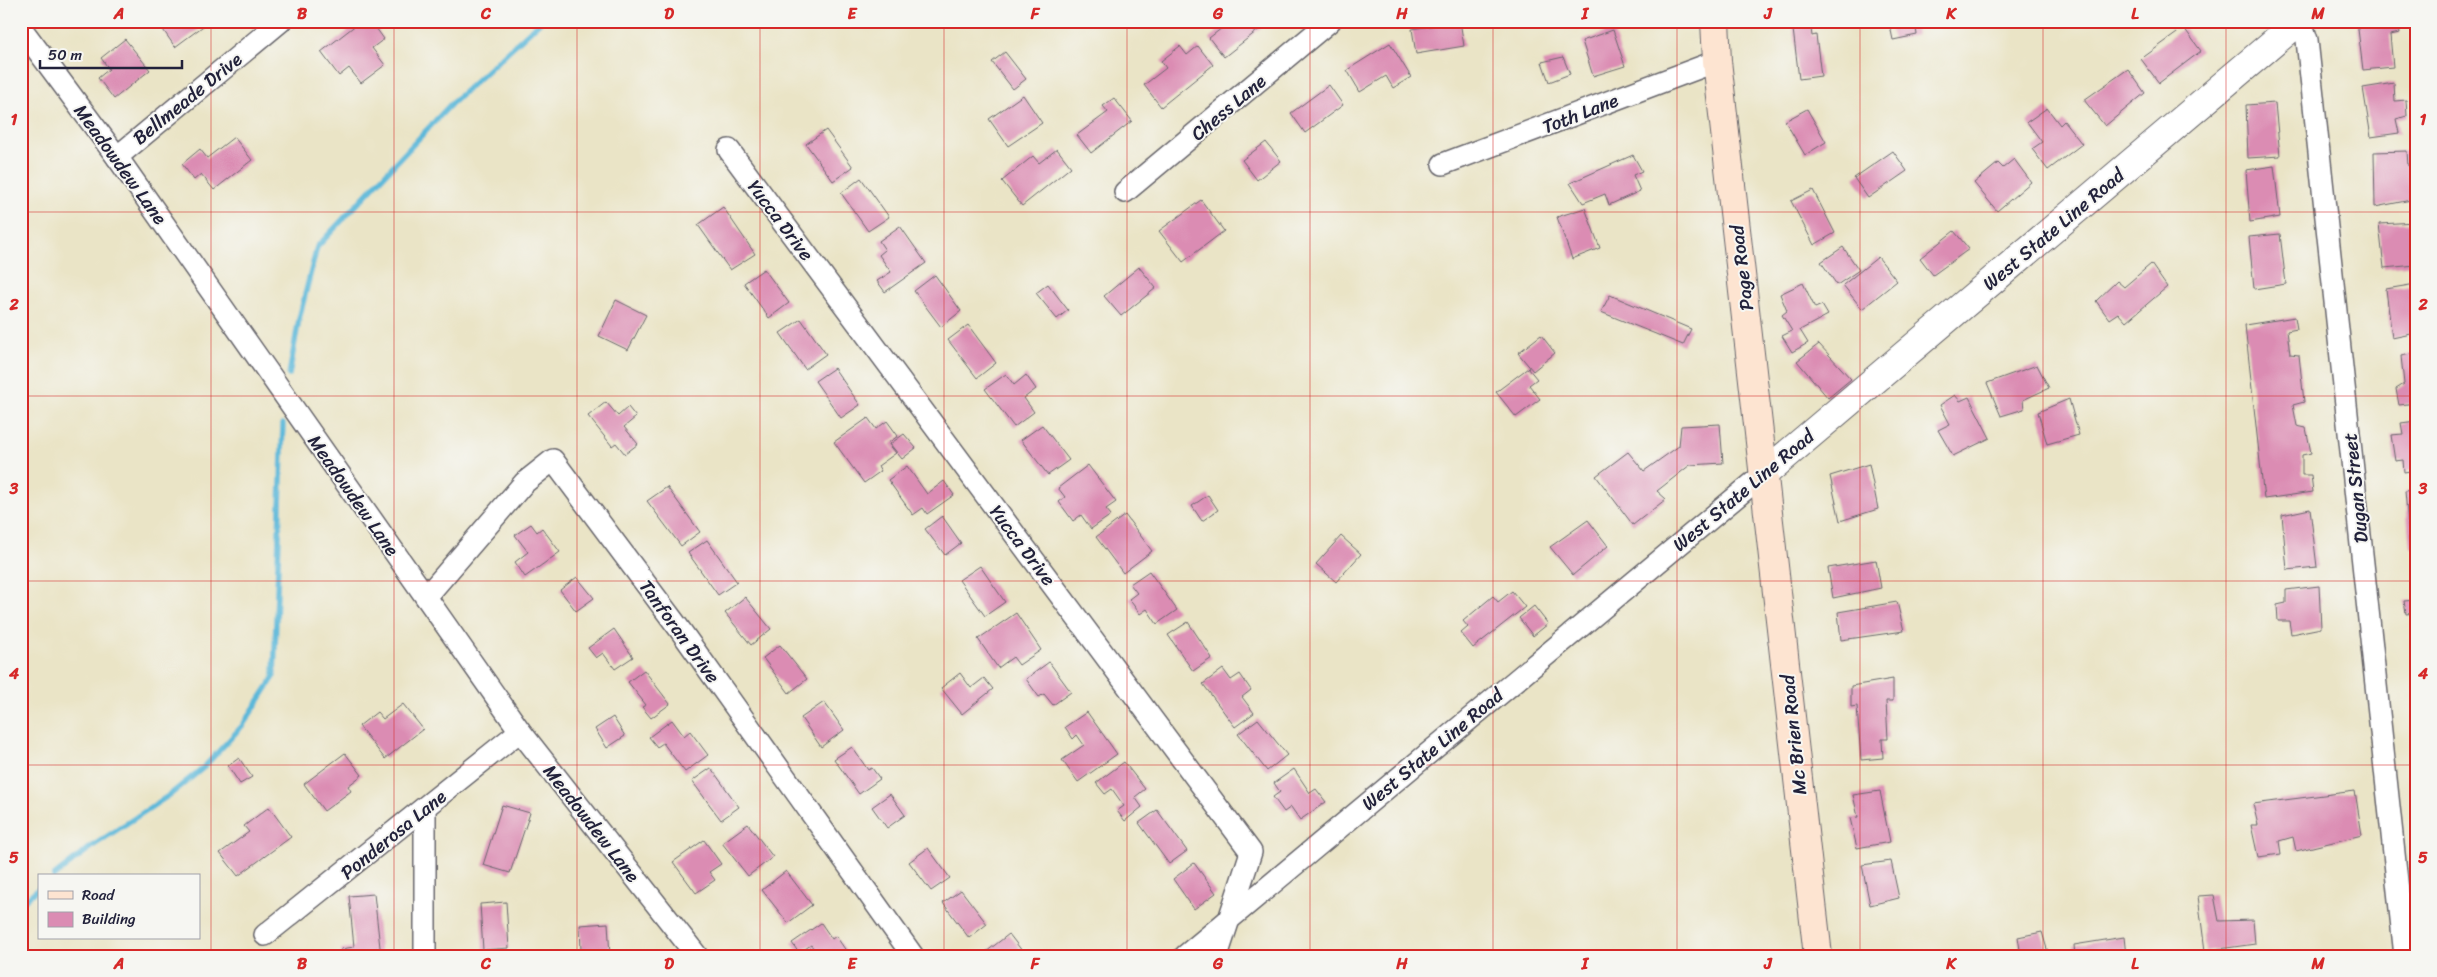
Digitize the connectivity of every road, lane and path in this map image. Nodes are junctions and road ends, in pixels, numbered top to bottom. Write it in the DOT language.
graph roads {
  1 [pos="281,21"];
  2 [pos="1330,21"];
  3 [pos="1715,21"];
  4 [pos="2300,21"];
  5 [pos="21,28"];
  6 [pos="1717,61"];
  7 [pos="728,150"];
  8 [pos="117,156"];
  9 [pos="1443,164"];
  10 [pos="1125,192"];
  11 [pos="1765,473"];
  12 [pos="1768,514"];
  13 [pos="426,597"];
  14 [pos="520,732"];
  15 [pos="425,809"];
  16 [pos="1229,920"];
  17 [pos="265,935"];
  18 [pos="425,956"];
  19 [pos="697,956"];
  20 [pos="913,956"];
  21 [pos="1185,956"];
  22 [pos="1217,956"];
  23 [pos="1818,956"];
  24 [pos="2405,956"];
  1 -- 8 [label="street, Bellmeade Drive"];
  2 -- 10 [label="street, Chess Lane"];
  3 -- 6 [label="main road, Page Road"];
  4 -- 11 [label="street, West State Line Road"];
  4 -- 24 [label="street, Dugan Street"];
  5 -- 8 [label="street, Meadowdew Lane"];
  6 -- 9 [label="street, Toth Lane"];
  6 -- 11 [label="main road, Page Road"];
  7 -- 16 [label="street, Yucca Drive"];
  8 -- 13 [label="street, Meadowdew Lane"];
  11 -- 12 [label="main road, Page Road"];
  11 -- 16 [label="street, West State Line Road"];
  12 -- 23 [label="main road, Mc Brien Road"];
  13 -- 14 [label="street, Meadowdew Lane"];
  13 -- 20 [label="street, Tanforan Drive"];
  14 -- 15 [label="street, Ponderosa Lane"];
  14 -- 19 [label="street, Meadowdew Lane"];
  15 -- 17 [label="street, Ponderosa Lane"];
  15 -- 18 [label="street"];
  16 -- 21 [label="street, West State Line Road"];
  16 -- 22 [label="street, Yucca Drive"];
}
